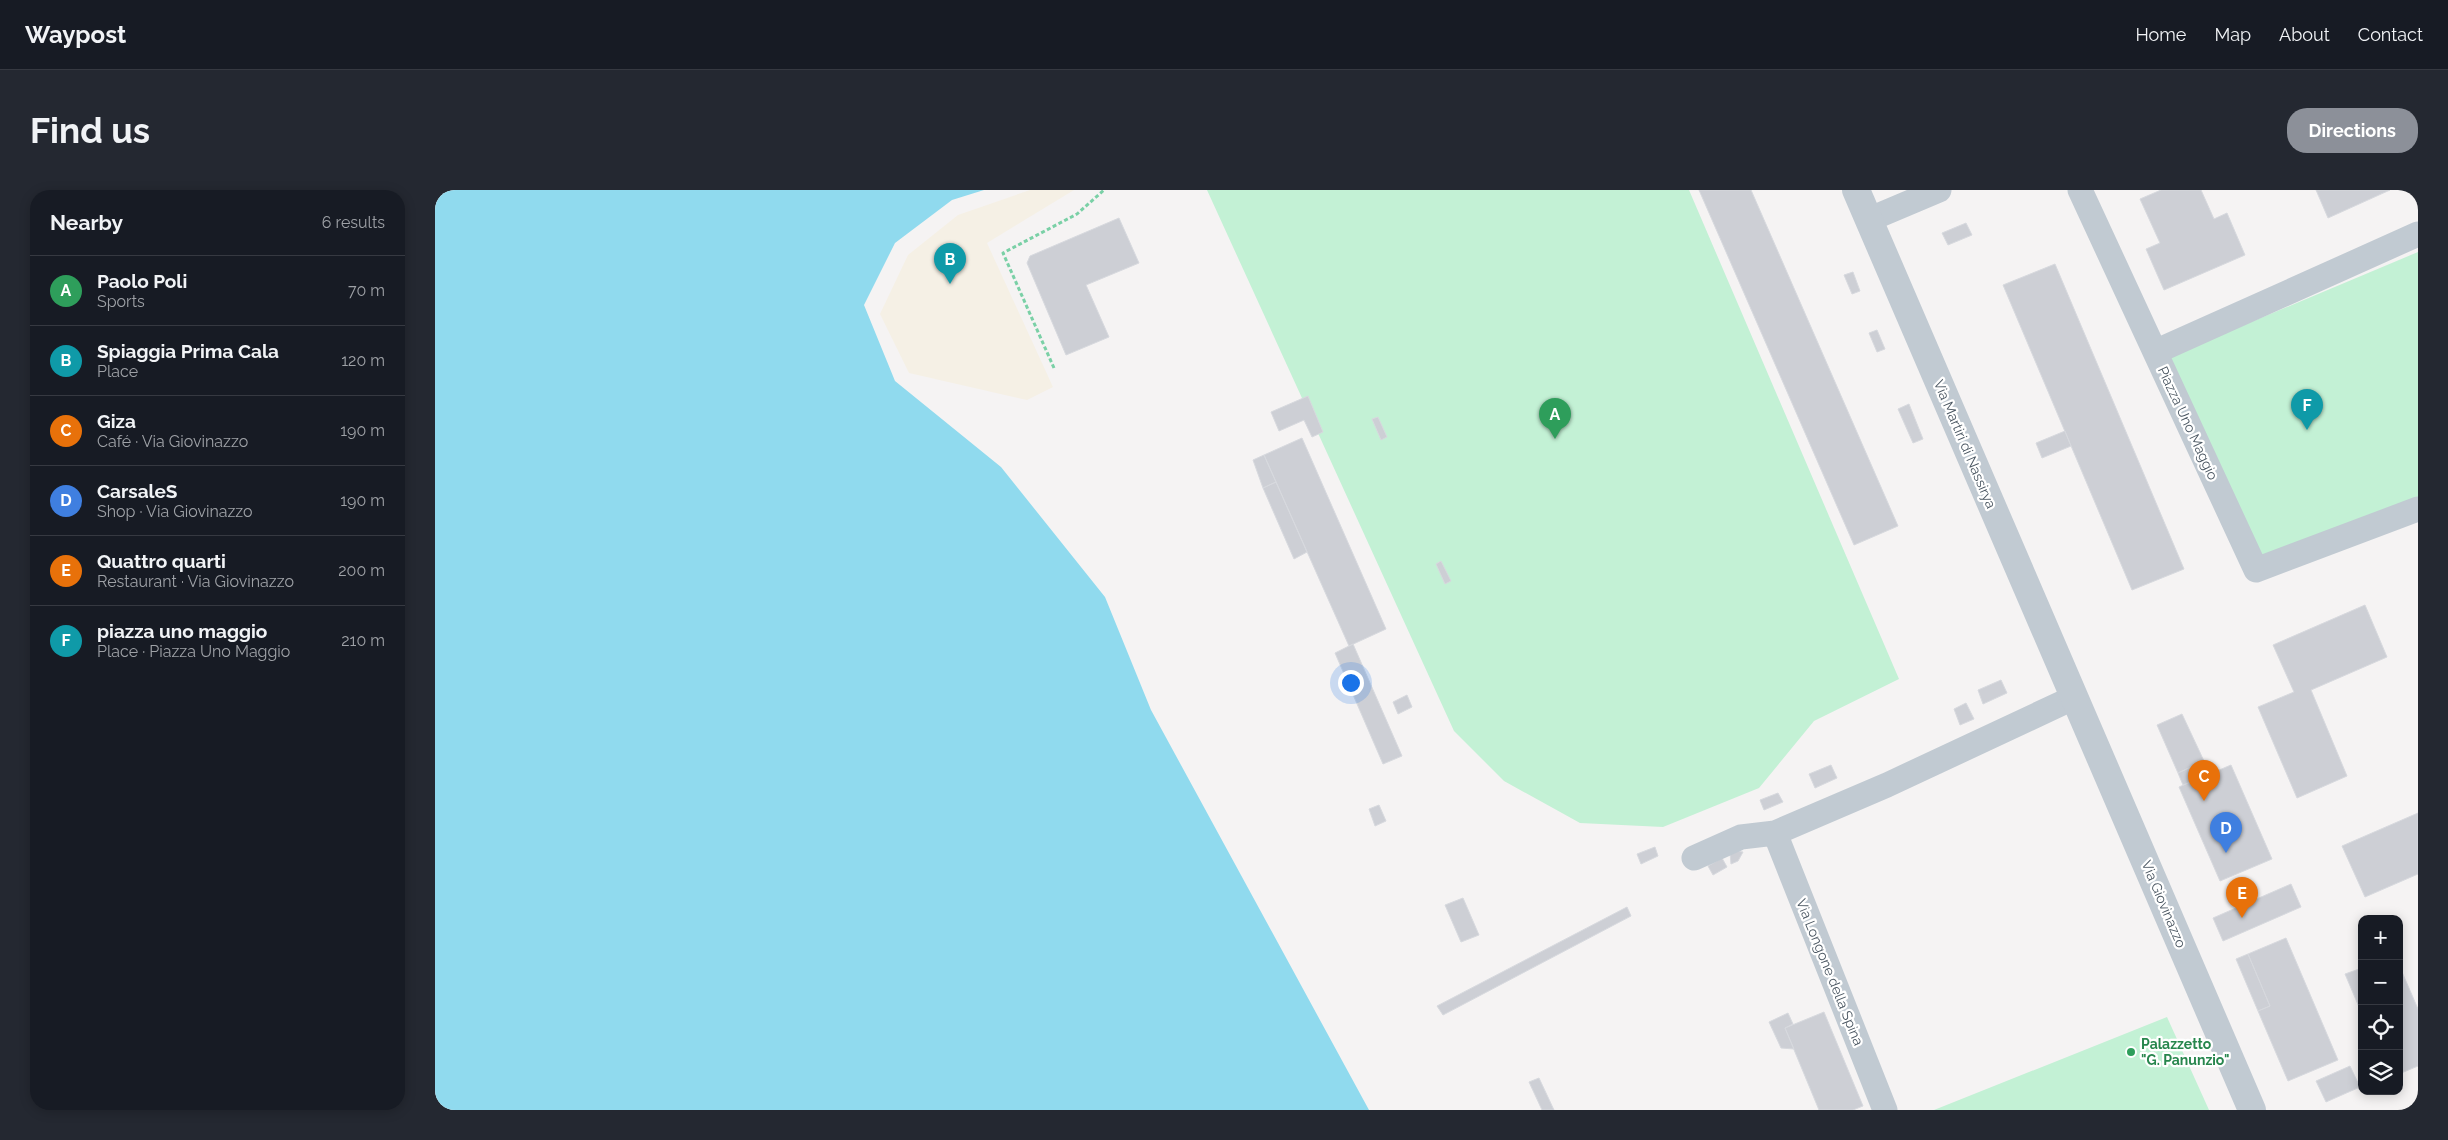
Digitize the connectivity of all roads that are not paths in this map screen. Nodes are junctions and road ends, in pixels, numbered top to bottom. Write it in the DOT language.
graph roads {
  1 [pos="1856,190"];
  2 [pos="1939,190"];
  3 [pos="2080,190"];
  4 [pos="1868,220"];
  5 [pos="2418,234"];
  6 [pos="2155,352"];
  7 [pos="2418,509"];
  8 [pos="2075,697"];
  9 [pos="1775,833"];
  10 [pos="1694,858"];
  11 [pos="1885,1110"];
  12 [pos="2252,1110"];
  1 -- 4 [label="street, Via Martiri di Nassirya"];
  2 -- 4 [label="street"];
  3 -- 6 [label="street"];
  4 -- 8 [label="street, Via Martiri di Nassirya"];
  5 -- 6 [label="street, Piazza Uno Maggio"];
  6 -- 7 [label="street, Piazza Uno Maggio"];
  8 -- 9 [label="street"];
  8 -- 12 [label="street, Via Giovinazzo"];
  9 -- 10 [label="street"];
  9 -- 11 [label="street, Via Longone della Spina"];
}
